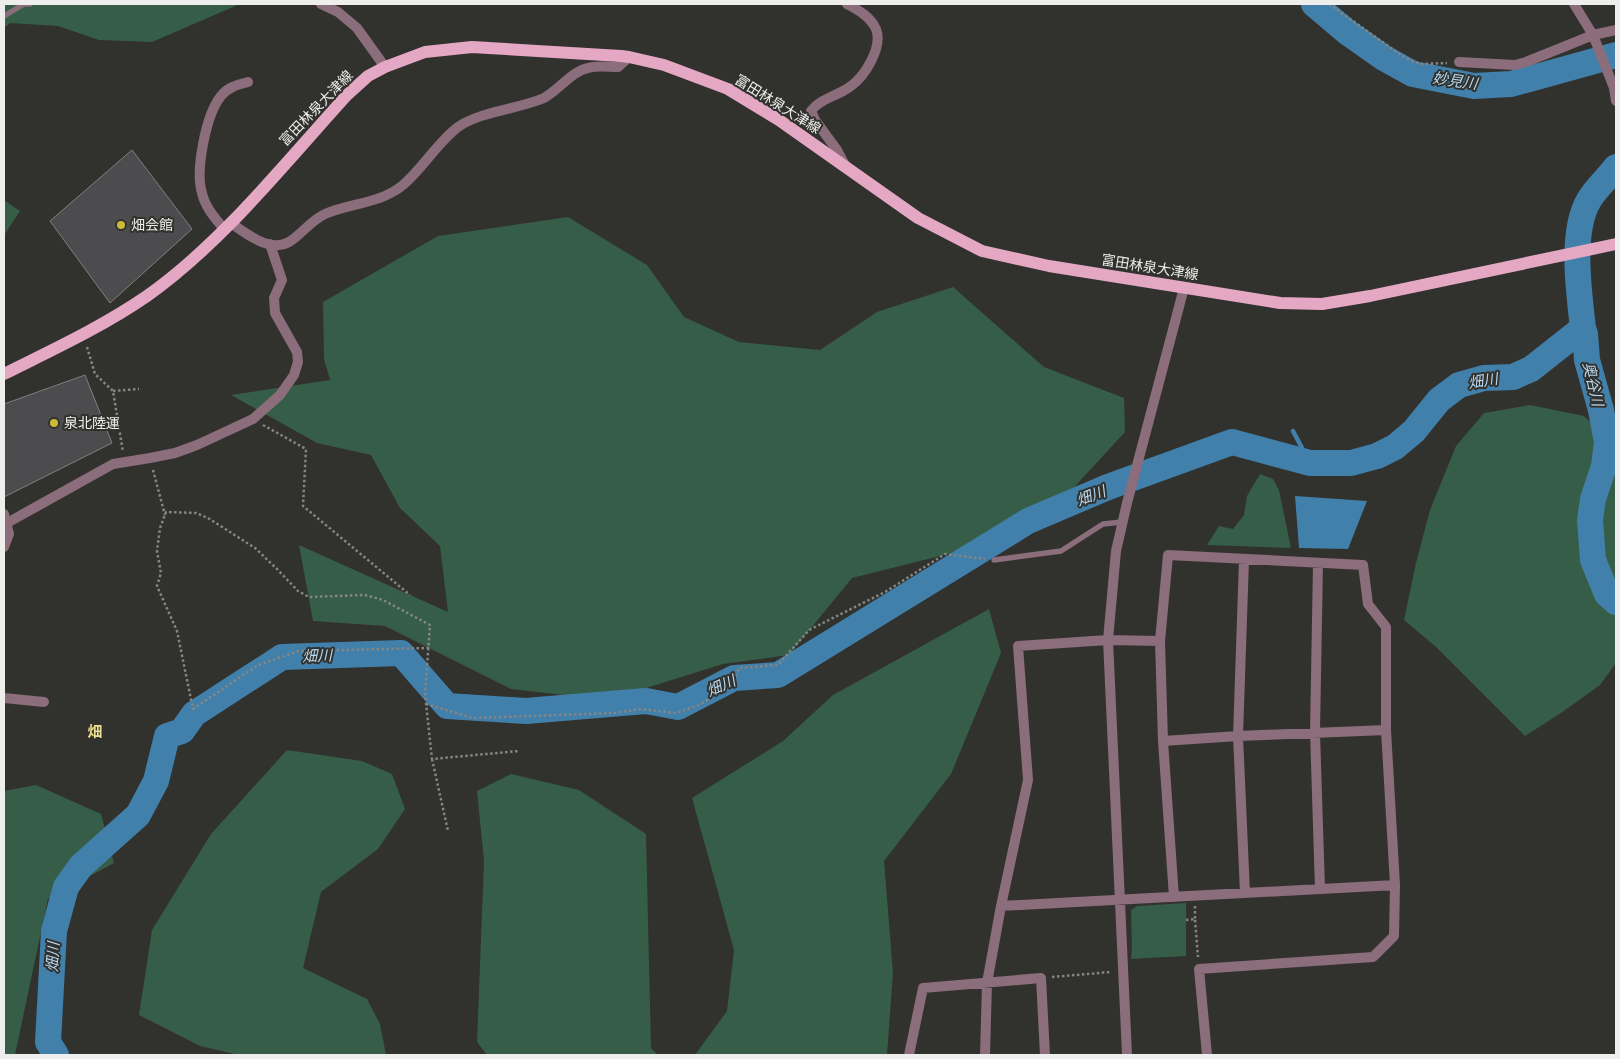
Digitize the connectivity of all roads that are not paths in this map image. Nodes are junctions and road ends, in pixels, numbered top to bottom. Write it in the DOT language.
graph roads {
  1 [pos="30,4"];
  2 [pos="321,4"];
  3 [pos="847,4"];
  4 [pos="1574,4"];
  5 [pos="4,16"];
  6 [pos="1616,30"];
  7 [pos="1593,34"];
  8 [pos="629,57"];
  9 [pos="1459,62"];
  10 [pos="385,67"];
  11 [pos="248,82"];
  12 [pos="1616,100"];
  13 [pos="847,168"];
  14 [pos="227,226"];
  15 [pos="270,244"];
  16 [pos="1616,244"];
  17 [pos="1184,288"];
  18 [pos="4,374"];
  19 [pos="6,518"];
  20 [pos="1122,522"];
  21 [pos="4,547"];
  22 [pos="994,560"];
  23 [pos="1244,560"];
  24 [pos="1318,563"];
  25 [pos="1108,640"];
  26 [pos="1160,641"];
  27 [pos="4,698"];
  28 [pos="44,702"];
  29 [pos="1386,730"];
  30 [pos="1315,732"];
  31 [pos="1238,736"];
  32 [pos="1163,741"];
  33 [pos="1395,885"];
  34 [pos="1320,889"];
  35 [pos="1244,893"];
  36 [pos="1174,897"];
  37 [pos="1120,900"];
  38 [pos="1001,906"];
  39 [pos="987,983"];
  40 [pos="909,1055"];
  41 [pos="984,1055"];
  42 [pos="1044,1055"];
  43 [pos="1127,1055"];
  44 [pos="1207,1055"];
  1 -- 5 [label="lane"];
  2 -- 10 [label="street"];
  3 -- 13 [label="street"];
  4 -- 7 [label="street"];
  6 -- 7 [label="street"];
  7 -- 9 [label="street"];
  7 -- 12 [label="street"];
  8 -- 10 [label="main road, 富田林泉大津線"];
  8 -- 13 [label="main road, 富田林泉大津線"];
  8 -- 15 [label="street"];
  10 -- 14 [label="main road, 富田林泉大津線"];
  11 -- 14 [label="street"];
  13 -- 17 [label="main road, 富田林泉大津線"];
  14 -- 15 [label="street"];
  14 -- 18 [label="main road, 富田林泉大津線"];
  15 -- 19 [label="street"];
  16 -- 17 [label="main road, 富田林泉大津線"];
  17 -- 20 [label="street"];
  19 -- 21 [label="street"];
  20 -- 22 [label="lane"];
  20 -- 25 [label="street"];
  23 -- 24 [label="street"];
  23 -- 26 [label="street"];
  23 -- 31 [label="street"];
  24 -- 29 [label="street"];
  24 -- 30 [label="street"];
  25 -- 26 [label="street"];
  25 -- 37 [label="street"];
  25 -- 38 [label="street"];
  26 -- 32 [label="street"];
  27 -- 28 [label="street"];
  29 -- 30 [label="street"];
  29 -- 33 [label="street"];
  30 -- 31 [label="street"];
  30 -- 34 [label="street"];
  31 -- 32 [label="street"];
  31 -- 35 [label="street"];
  32 -- 36 [label="street"];
  33 -- 34 [label="street"];
  33 -- 44 [label="street"];
  34 -- 35 [label="street"];
  35 -- 36 [label="street"];
  36 -- 37 [label="street"];
  37 -- 38 [label="street"];
  37 -- 43 [label="street"];
  38 -- 39 [label="street"];
  39 -- 40 [label="street"];
  39 -- 41 [label="street"];
  39 -- 42 [label="street"];
}
